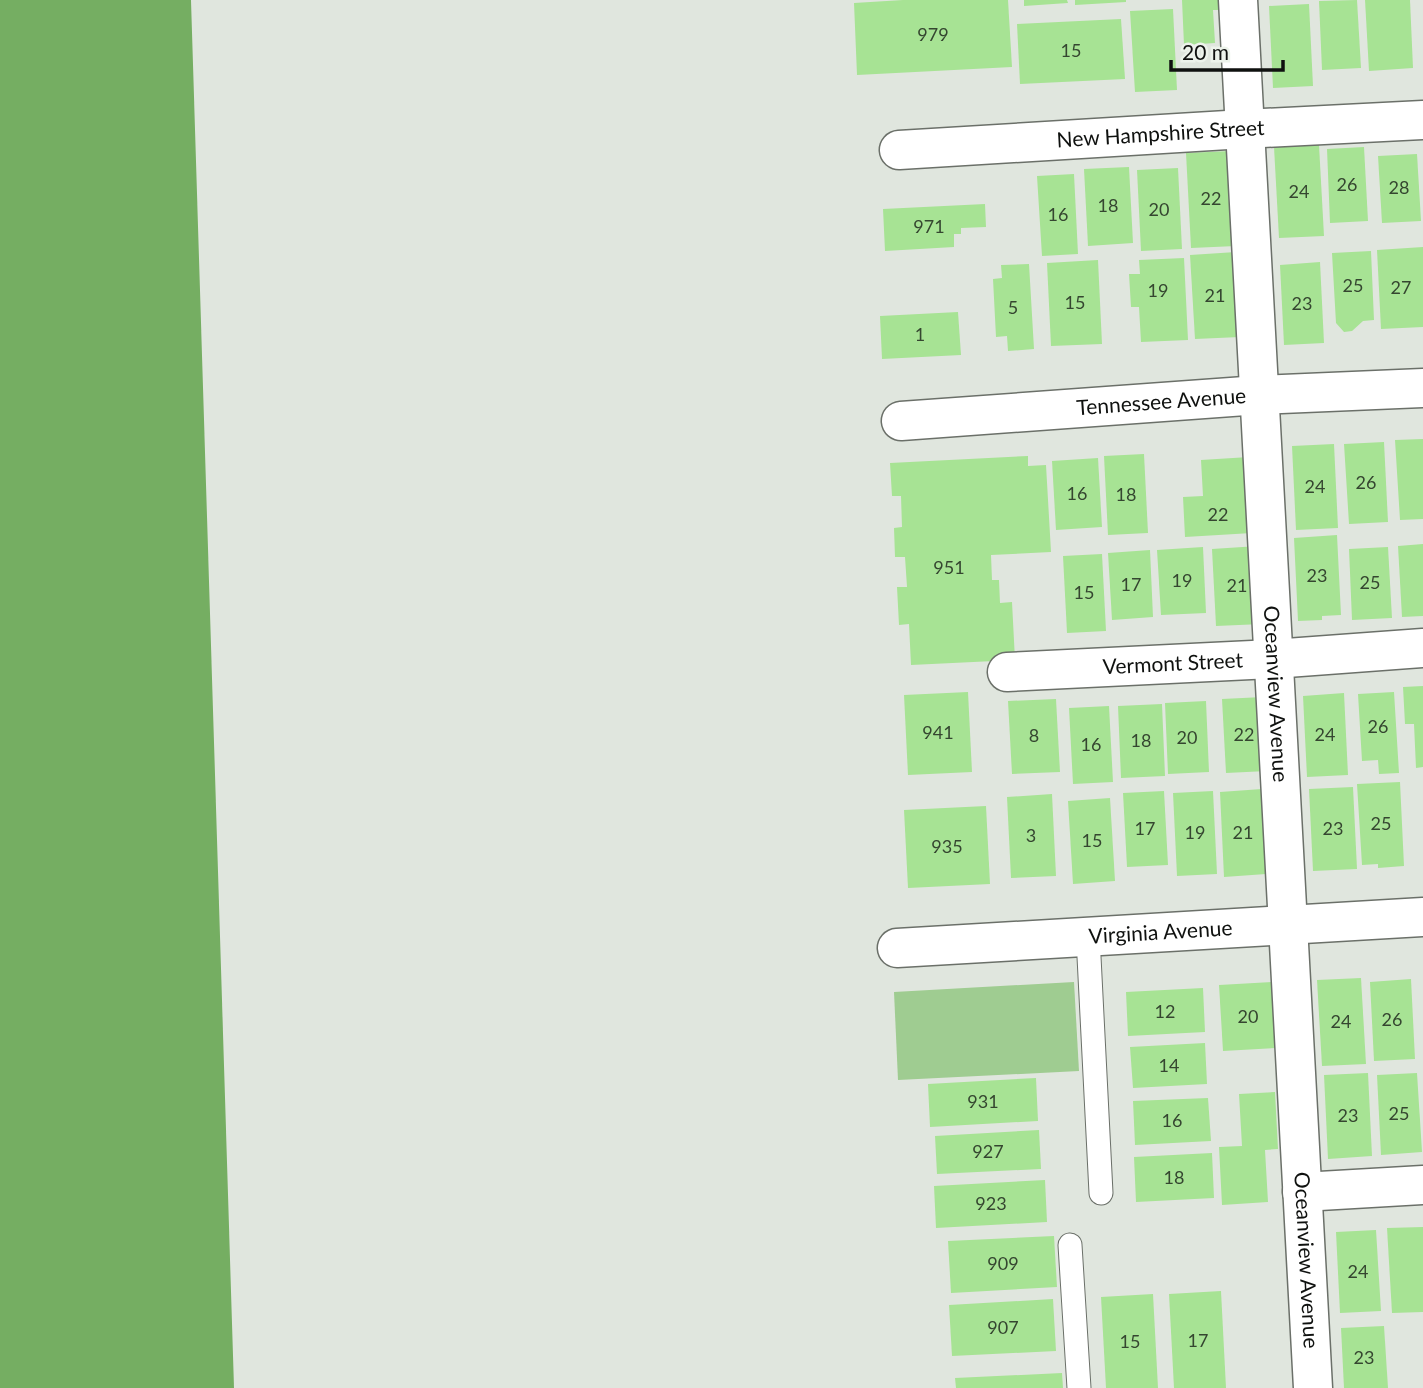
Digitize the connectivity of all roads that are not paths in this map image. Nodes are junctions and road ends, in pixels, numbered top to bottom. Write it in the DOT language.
graph roads {
  1 [pos="1238,0"];
  2 [pos="1423,120"];
  3 [pos="1244,129"];
  4 [pos="899,149"];
  5 [pos="1423,388"];
  6 [pos="1259,394"];
  7 [pos="901,421"];
  8 [pos="1423,648"];
  9 [pos="1273,659"];
  10 [pos="1007,672"];
  11 [pos="1423,917"];
  12 [pos="1287,925"];
  13 [pos="1088,937"];
  14 [pos="897,948"];
  15 [pos="1423,1185"];
  16 [pos="1101,1192"];
  17 [pos="1302,1192"];
  18 [pos="1070,1245"];
  19 [pos="1079,1388"];
  20 [pos="1313,1388"];
  1 -- 3 [label="street, Oceanview Avenue"];
  2 -- 3 [label="street, New Hampshire Street"];
  3 -- 4 [label="street, New Hampshire Street"];
  3 -- 6 [label="street, Oceanview Avenue"];
  5 -- 6 [label="street, Tennessee Avenue"];
  6 -- 7 [label="street, Tennessee Avenue"];
  6 -- 9 [label="street, Oceanview Avenue"];
  8 -- 9 [label="street, Vermont Street"];
  9 -- 10 [label="street, Vermont Street"];
  9 -- 12 [label="street, Oceanview Avenue"];
  11 -- 12 [label="street, Virginia Avenue"];
  12 -- 13 [label="street, Virginia Avenue"];
  12 -- 17 [label="street, Oceanview Avenue"];
  13 -- 14 [label="street, Virginia Avenue"];
  13 -- 16 [label="lane"];
  15 -- 17 [label="street"];
  17 -- 20 [label="street, Oceanview Avenue"];
  18 -- 19 [label="lane"];
}
